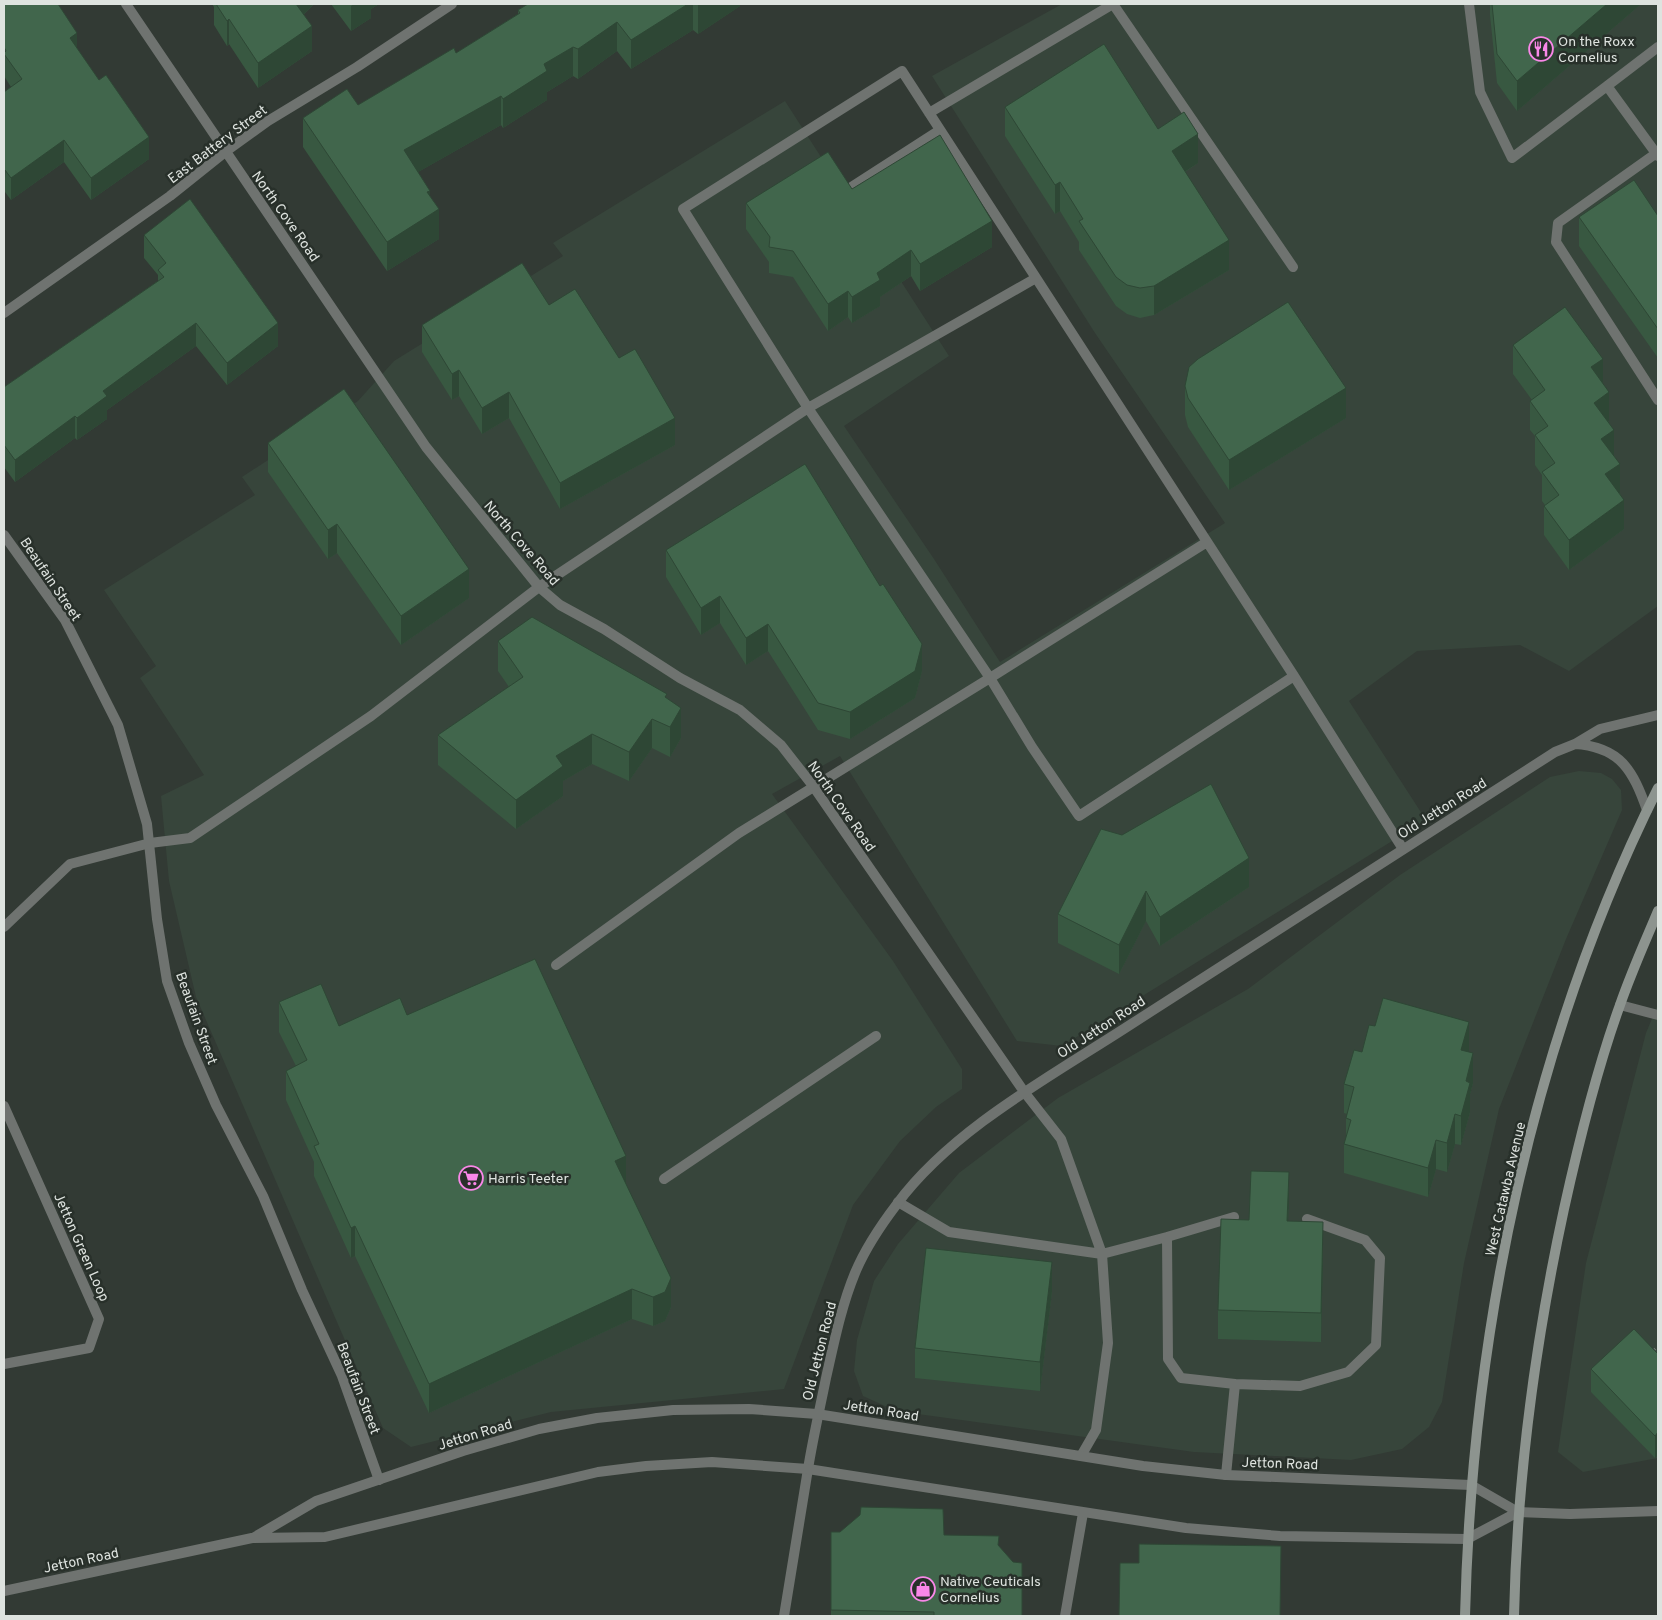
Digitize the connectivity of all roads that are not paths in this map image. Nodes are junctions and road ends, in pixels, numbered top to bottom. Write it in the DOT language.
graph roads {
  1 [pos="126,4"];
  2 [pos="452,4"];
  3 [pos="1113,4"];
  4 [pos="1469,4"];
  5 [pos="1658,47"];
  6 [pos="1607,86"];
  7 [pos="929,114"];
  8 [pos="940,130"];
  9 [pos="225,152"];
  10 [pos="1658,154"];
  11 [pos="850,188"];
  12 [pos="1293,267"];
  13 [pos="1036,278"];
  14 [pos="4,312"];
  15 [pos="1658,400"];
  16 [pos="808,408"];
  17 [pos="4,535"];
  18 [pos="1207,542"];
  19 [pos="539,587"];
  20 [pos="1294,676"];
  21 [pos="990,678"];
  22 [pos="1658,715"];
  23 [pos="1576,744"];
  24 [pos="813,786"];
  25 [pos="1658,788"];
  26 [pos="1647,810"];
  27 [pos="150,843"];
  28 [pos="1403,849"];
  29 [pos="1658,911"];
  30 [pos="4,927"];
  31 [pos="556,966"];
  32 [pos="1620,1006"];
  33 [pos="1658,1014"];
  34 [pos="876,1036"];
  35 [pos="1025,1093"];
  36 [pos="4,1106"];
  37 [pos="664,1180"];
  38 [pos="898,1202"];
  39 [pos="1234,1217"];
  40 [pos="1306,1218"];
  41 [pos="1166,1237"];
  42 [pos="1102,1254"];
  43 [pos="4,1364"];
  44 [pos="1235,1384"];
  45 [pos="817,1414"];
  46 [pos="1080,1456"];
  47 [pos="808,1469"];
  48 [pos="1226,1475"];
  49 [pos="379,1480"];
  50 [pos="1471,1486"];
  51 [pos="1658,1511"];
  52 [pos="1518,1512"];
  53 [pos="1083,1513"];
  54 [pos="252,1538"];
  55 [pos="1467,1539"];
  56 [pos="4,1591"];
  57 [pos="784,1616"];
  58 [pos="1064,1616"];
  59 [pos="1464,1616"];
  60 [pos="1514,1616"];
  1 -- 9 [label="street, North Cove Road"];
  2 -- 9 [label="street, East Battery Street"];
  3 -- 7 [label="street"];
  3 -- 12 [label="street"];
  4 -- 6 [label="street"];
  5 -- 6 [label="street"];
  6 -- 10 [label="street"];
  7 -- 8 [label="street"];
  7 -- 16 [label="street"];
  8 -- 11 [label="street"];
  8 -- 13 [label="street"];
  9 -- 14 [label="street, East Battery Street"];
  9 -- 19 [label="street, North Cove Road"];
  10 -- 15 [label="street"];
  13 -- 16 [label="street"];
  13 -- 18 [label="street"];
  16 -- 19 [label="street"];
  16 -- 21 [label="street"];
  17 -- 27 [label="street, Beaufain Street"];
  18 -- 20 [label="street"];
  18 -- 21 [label="street"];
  19 -- 24 [label="street, North Cove Road"];
  19 -- 27 [label="street"];
  20 -- 21 [label="street"];
  20 -- 28 [label="street"];
  21 -- 24 [label="street"];
  22 -- 23 [label="street, Old Jetton Road"];
  23 -- 26 [label="street"];
  23 -- 28 [label="street, Old Jetton Road"];
  24 -- 31 [label="street"];
  24 -- 35 [label="street, North Cove Road"];
  25 -- 26 [label="main road, West Catawba Avenue"];
  26 -- 50 [label="main road, West Catawba Avenue"];
  27 -- 30 [label="street"];
  27 -- 49 [label="street, Beaufain Street"];
  28 -- 35 [label="street, Old Jetton Road"];
  29 -- 32 [label="main road"];
  32 -- 33 [label="street"];
  32 -- 52 [label="main road"];
  34 -- 37 [label="street"];
  35 -- 38 [label="street, Old Jetton Road"];
  35 -- 42 [label="street, North Cove Road"];
  36 -- 43 [label="street, Jetton Green Loop"];
  38 -- 42 [label="street"];
  38 -- 45 [label="street, Old Jetton Road"];
  39 -- 41 [label="street"];
  40 -- 44 [label="street"];
  41 -- 42 [label="street"];
  41 -- 44 [label="street"];
  42 -- 46 [label="street, North Cove Road"];
  44 -- 48 [label="street"];
  45 -- 46 [label="street, Jetton Road"];
  45 -- 47 [label="street, Old Jetton Road"];
  45 -- 49 [label="street, Jetton Road"];
  46 -- 48 [label="street, Jetton Road"];
  47 -- 53 [label="street, Jetton Road"];
  47 -- 54 [label="street, Jetton Road"];
  47 -- 57 [label="street, Old Jetton Road"];
  48 -- 50 [label="street, Jetton Road"];
  49 -- 54 [label="street, Jetton Road"];
  50 -- 52 [label="street, Jetton Road"];
  50 -- 55 [label="main road, West Catawba Avenue"];
  51 -- 52 [label="street, Jetton Road"];
  52 -- 55 [label="street, Jetton Road"];
  52 -- 60 [label="main road"];
  53 -- 55 [label="street, Jetton Road"];
  53 -- 58 [label="street"];
  54 -- 56 [label="street, Jetton Road"];
  55 -- 59 [label="main road, West Catawba Avenue"];
}
